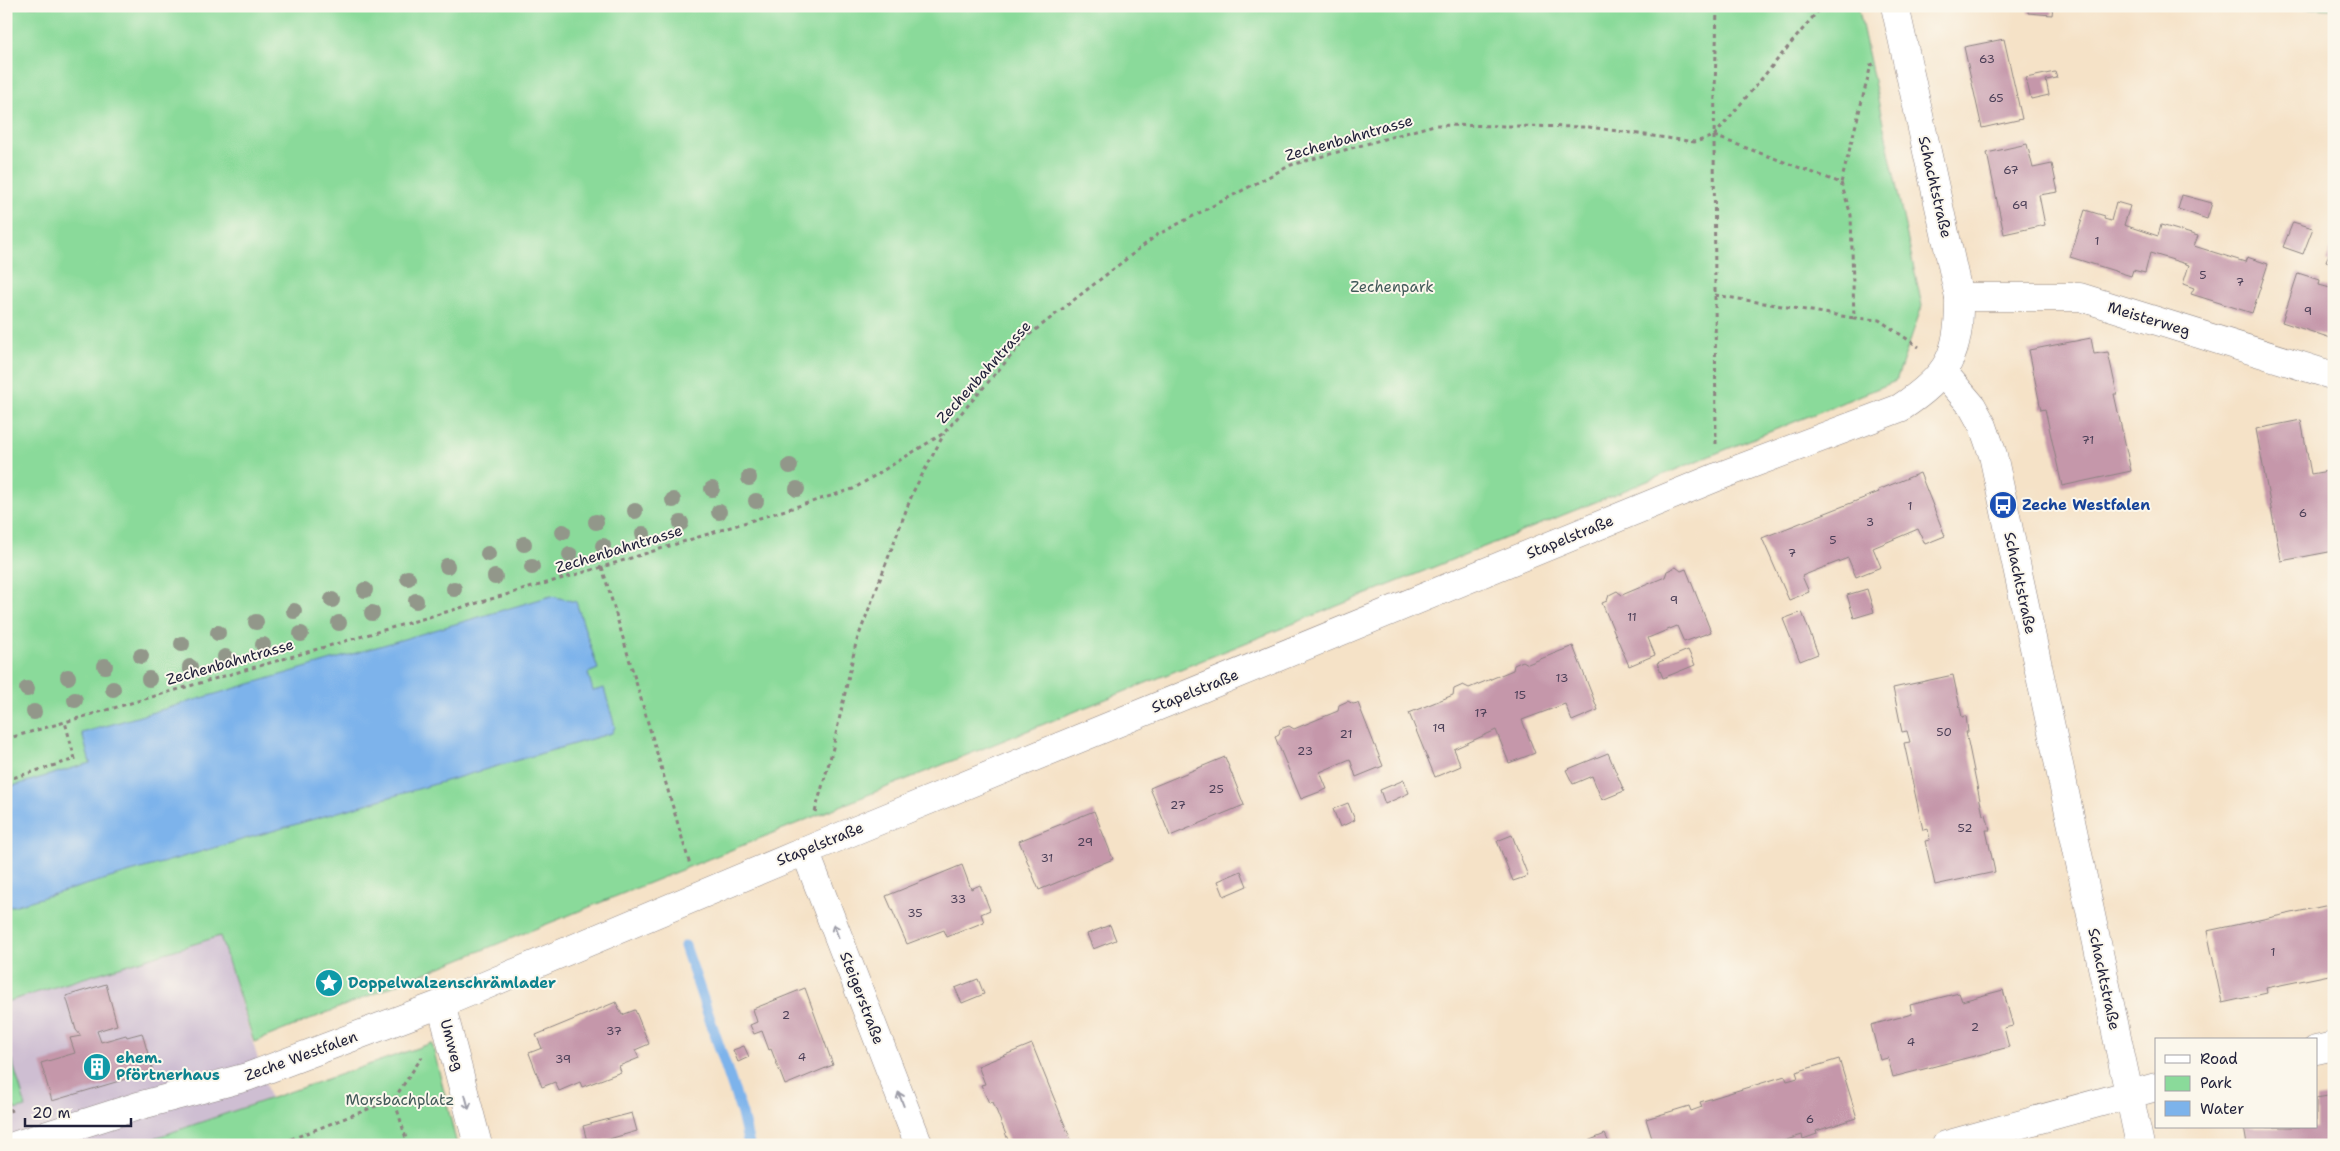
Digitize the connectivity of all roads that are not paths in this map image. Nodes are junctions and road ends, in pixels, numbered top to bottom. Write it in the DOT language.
graph roads {
  1 [pos="1895,6"];
  2 [pos="1959,297"];
  3 [pos="1943,372"];
  4 [pos="2334,376"];
  5 [pos="805,851"];
  6 [pos="441,1004"];
  7 [pos="2334,1046"];
  8 [pos="2318,1050"];
  9 [pos="2155,1087"];
  10 [pos="2129,1093"];
  11 [pos="16,1145"];
  12 [pos="478,1145"];
  13 [pos="919,1145"];
  14 [pos="1946,1145"];
  15 [pos="2140,1145"];
  1 -- 2 [label="street, Schachtstraße"];
  2 -- 3 [label="street, Schachtstraße"];
  2 -- 4 [label="street, Meisterweg"];
  3 -- 5 [label="street, Stapelstraße"];
  3 -- 10 [label="street, Schachtstraße"];
  5 -- 6 [label="street, Stapelstraße"];
  13 -- 5 [label="street, Steigerstraße, one-way"];
  6 -- 11 [label="street, Zeche Westfalen"];
  6 -- 12 [label="street, Umweg, one-way"];
  7 -- 8 [label="street"];
  9 -- 10 [label="street"];
  10 -- 14 [label="street"];
  10 -- 15 [label="street, Schachtstraße"];
}
